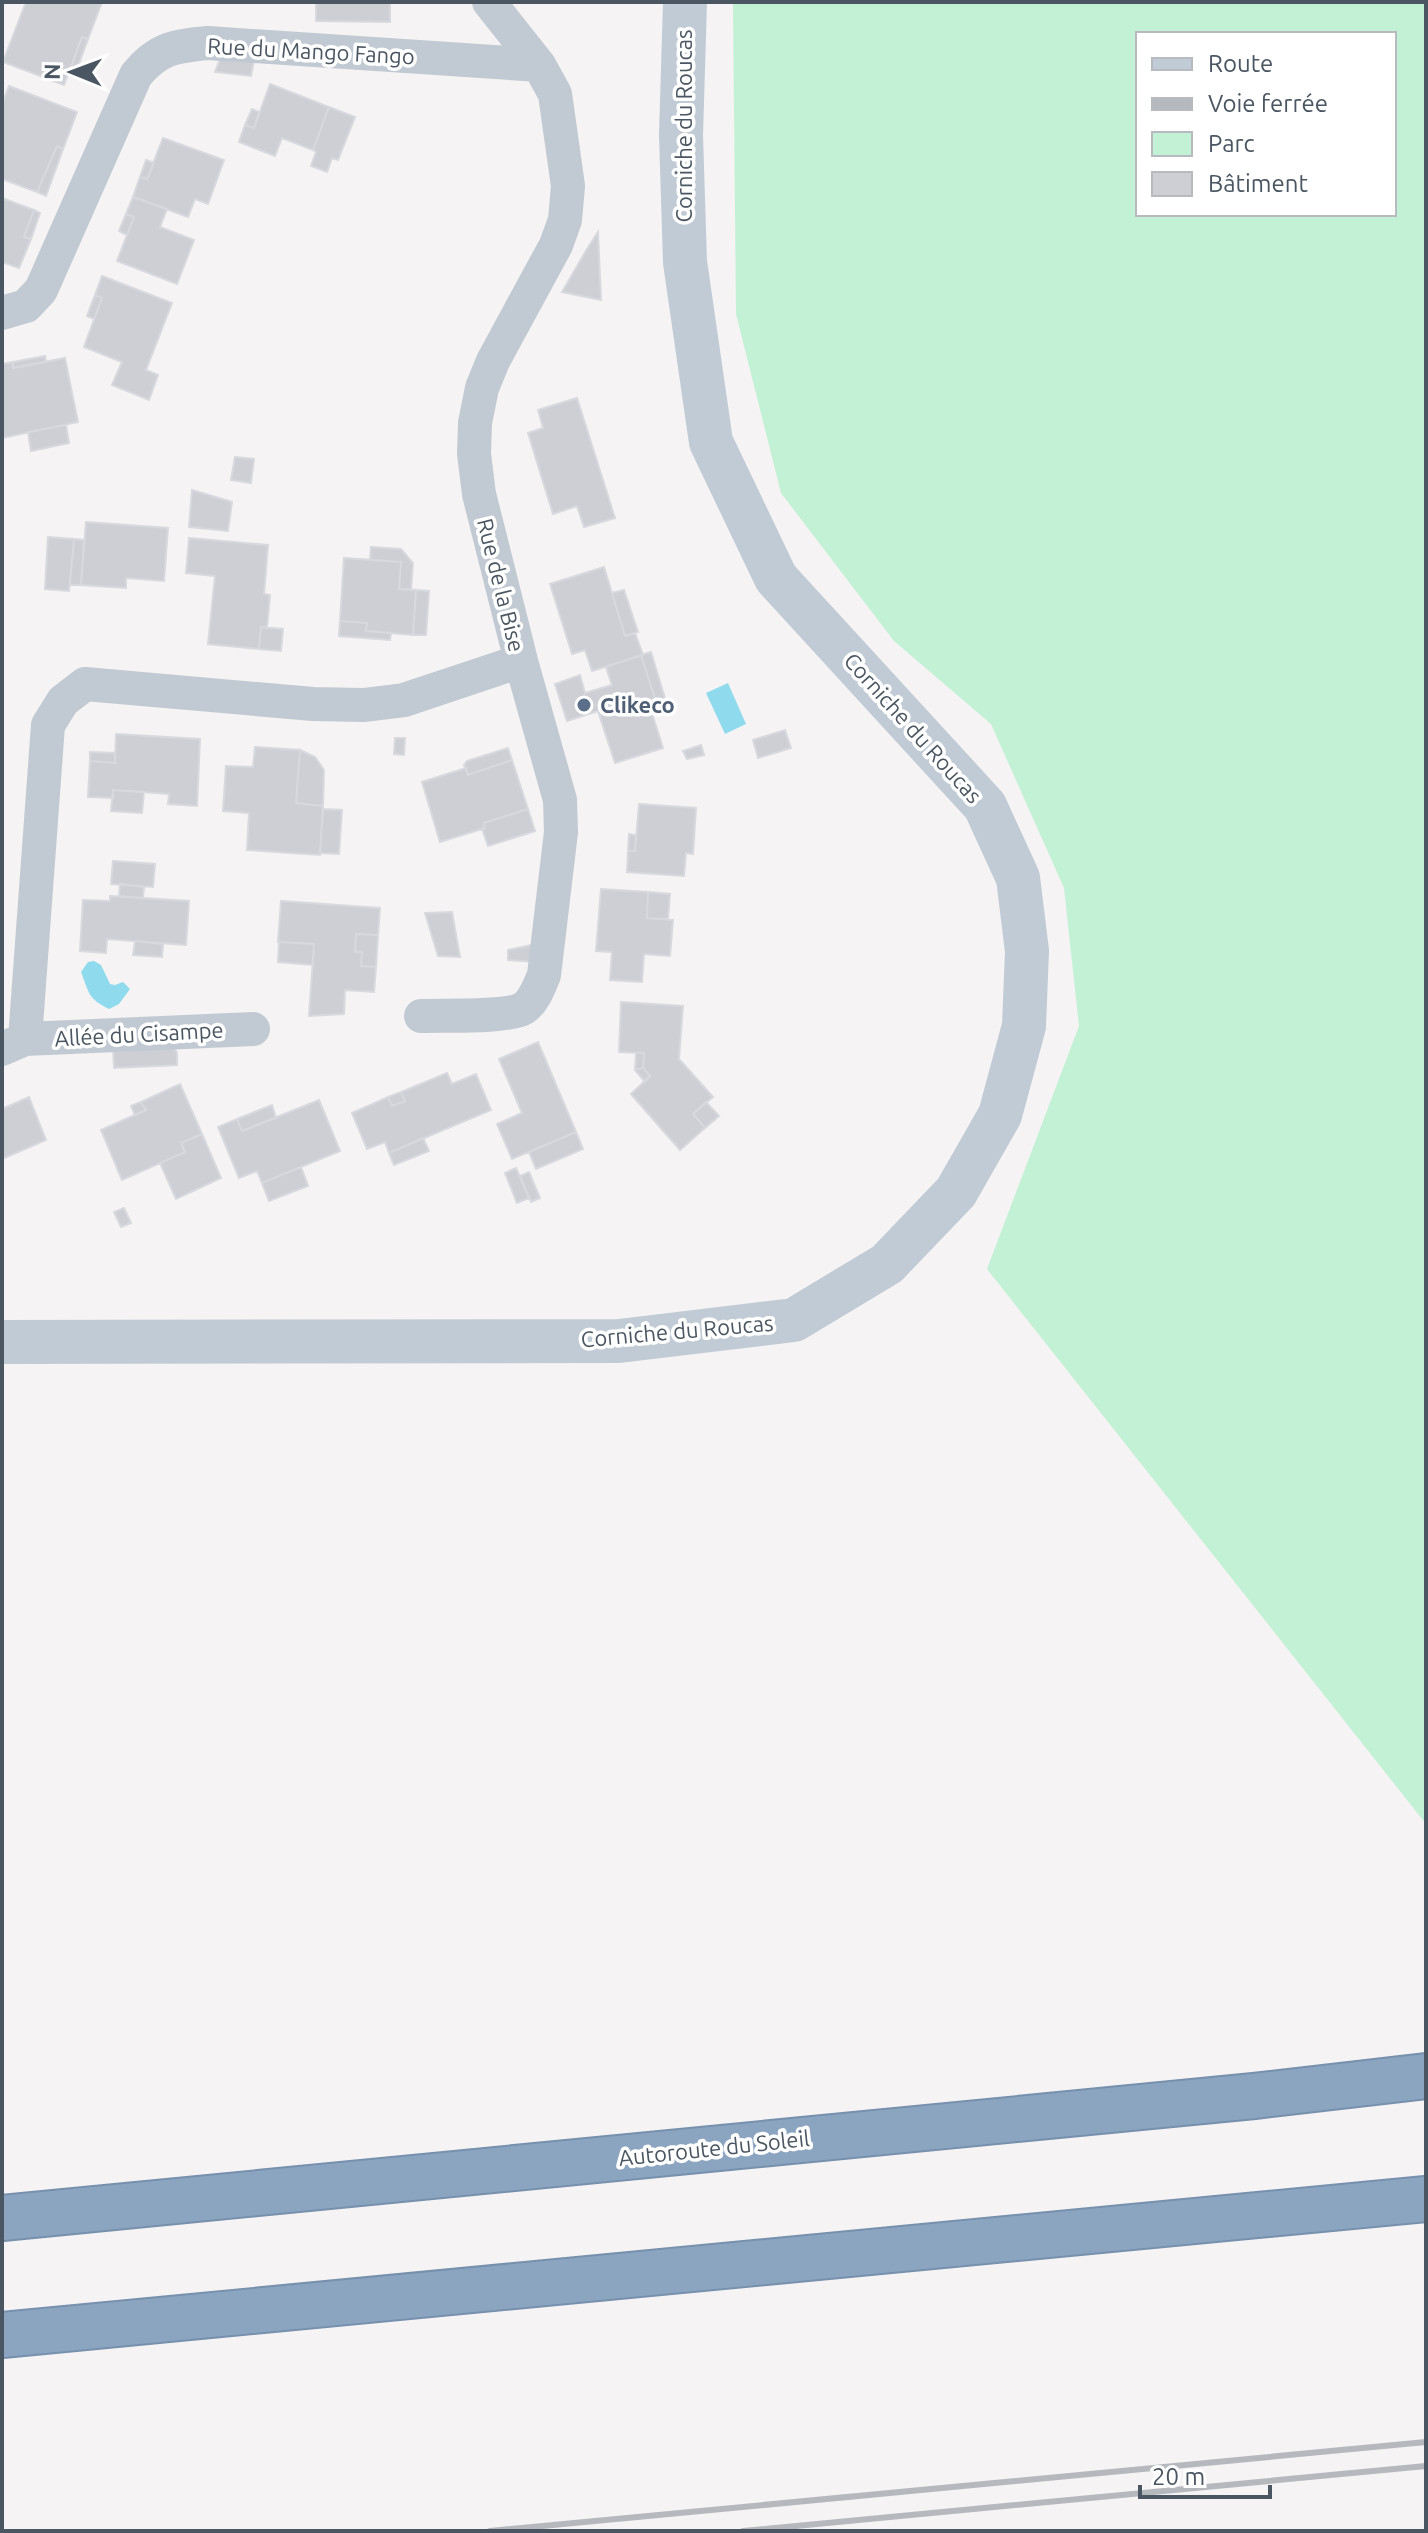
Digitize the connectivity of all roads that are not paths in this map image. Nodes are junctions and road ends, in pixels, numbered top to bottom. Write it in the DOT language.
graph roads {
  1 [pos="489,2"];
  2 [pos="685,2"];
  3 [pos="539,65"];
  4 [pos="2,313"];
  5 [pos="521,661"];
  6 [pos="421,1016"];
  7 [pos="253,1029"];
  8 [pos="14,1044"];
  9 [pos="2,1342"];
  10 [pos="1426,2076"];
  11 [pos="1426,2199"];
  12 [pos="2,2218"];
  13 [pos="2,2335"];
  1 -- 3 [label="street, Rue de la Bise"];
  2 -- 9 [label="main road, Corniche du Roucas"];
  3 -- 4 [label="street, Rue du Mango Fango"];
  3 -- 5 [label="street, Rue de la Bise"];
  5 -- 6 [label="street"];
  5 -- 8 [label="street, Rue de la Bise"];
  7 -- 8 [label="street, Allée du Cisampe"];
  10 -- 12 [label="highway, Autoroute du Soleil"];
  11 -- 13 [label="highway"];
}
